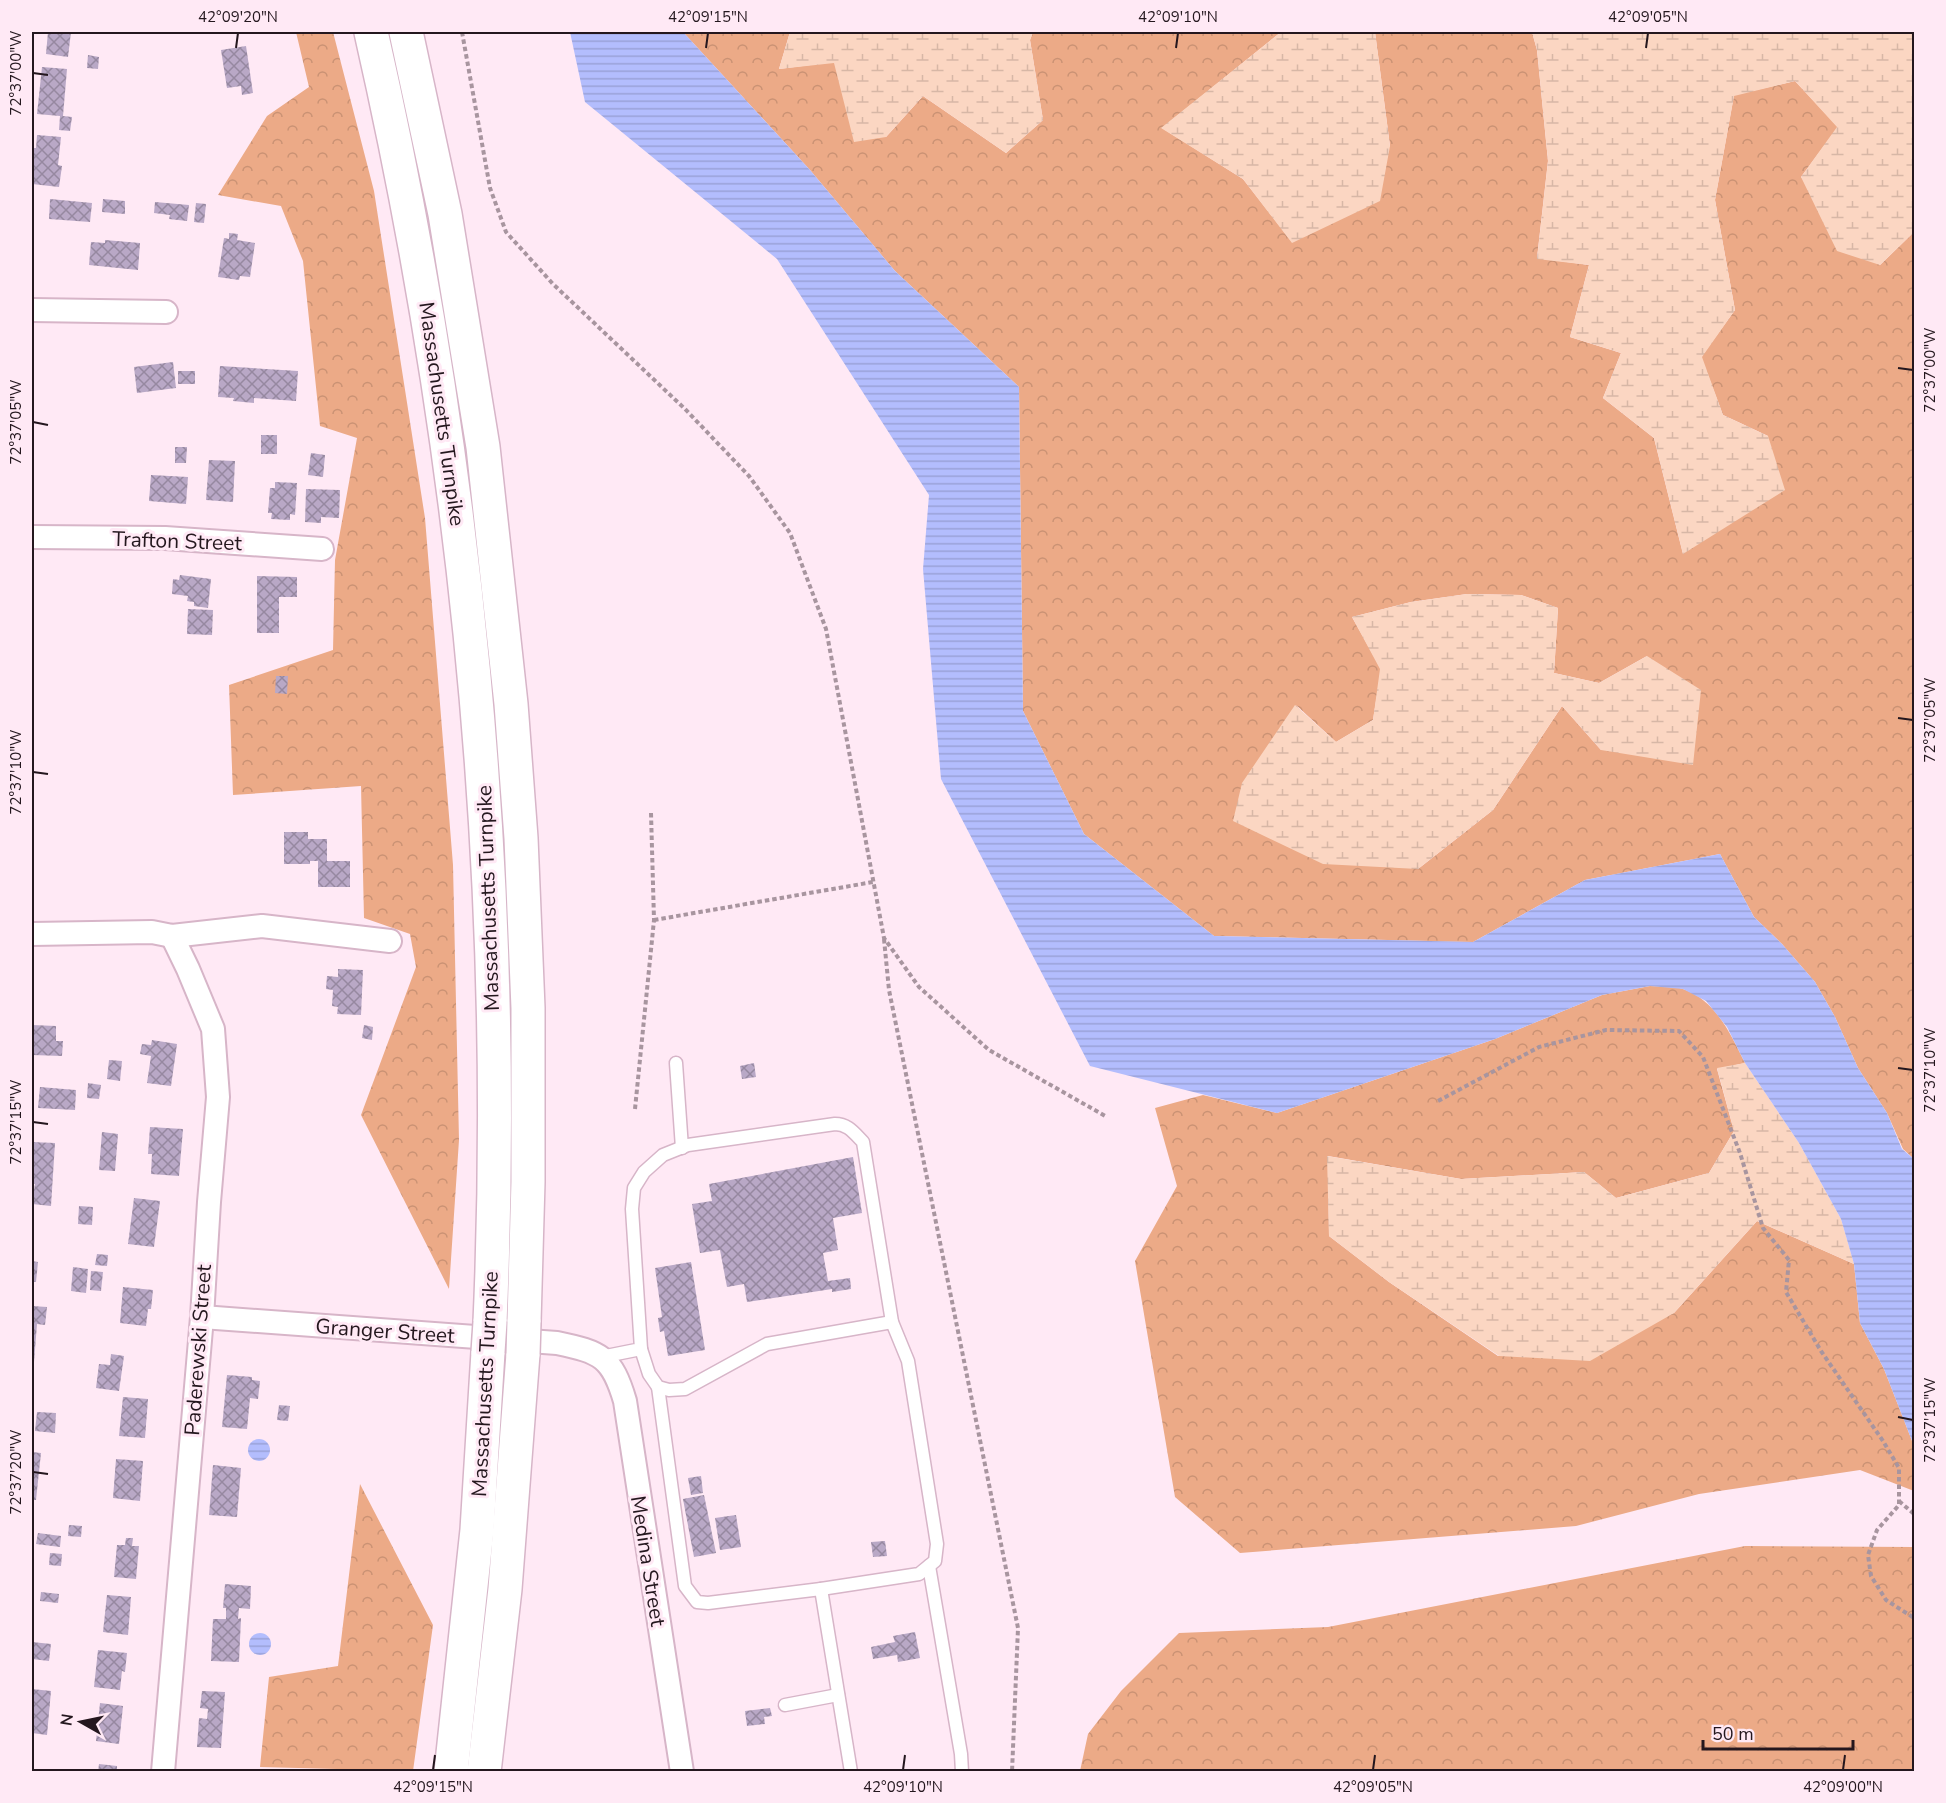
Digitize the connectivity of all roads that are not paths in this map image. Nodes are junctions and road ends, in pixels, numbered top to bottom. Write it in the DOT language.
graph roads {
  1 [pos="371,32"];
  2 [pos="406,32"];
  3 [pos="32,310"];
  4 [pos="166,312"];
  5 [pos="32,537"];
  6 [pos="322,549"];
  7 [pos="32,934"];
  8 [pos="172,936"];
  9 [pos="390,941"];
  10 [pos="676,1063"];
  11 [pos="682,1148"];
  12 [pos="202,1317"];
  13 [pos="892,1322"];
  14 [pos="641,1349"];
  15 [pos="601,1357"];
  16 [pos="658,1387"];
  17 [pos="929,1566"];
  18 [pos="821,1589"];
  19 [pos="838,1695"];
  20 [pos="785,1705"];
  21 [pos="163,1772"];
  22 [pos="451,1772"];
  23 [pos="484,1772"];
  24 [pos="681,1772"];
  25 [pos="851,1772"];
  26 [pos="962,1772"];
  1 -- 22 [label="highway, Massachusetts Turnpike"];
  2 -- 23 [label="highway, Massachusetts Turnpike"];
  3 -- 4 [label="street"];
  5 -- 6 [label="street, Trafton Street"];
  7 -- 8 [label="street"];
  8 -- 9 [label="street"];
  8 -- 12 [label="street, Paderewski Street"];
  10 -- 11 [label="lane"];
  11 -- 13 [label="lane"];
  11 -- 14 [label="lane"];
  12 -- 15 [label="street, Granger Street"];
  12 -- 21 [label="street, Paderewski Street"];
  13 -- 16 [label="lane"];
  13 -- 17 [label="lane"];
  14 -- 15 [label="lane"];
  14 -- 16 [label="lane"];
  15 -- 24 [label="street, Medina Street"];
  16 -- 18 [label="lane"];
  17 -- 18 [label="lane"];
  17 -- 26 [label="lane"];
  18 -- 19 [label="lane"];
  19 -- 20 [label="lane"];
  19 -- 25 [label="lane"];
}
